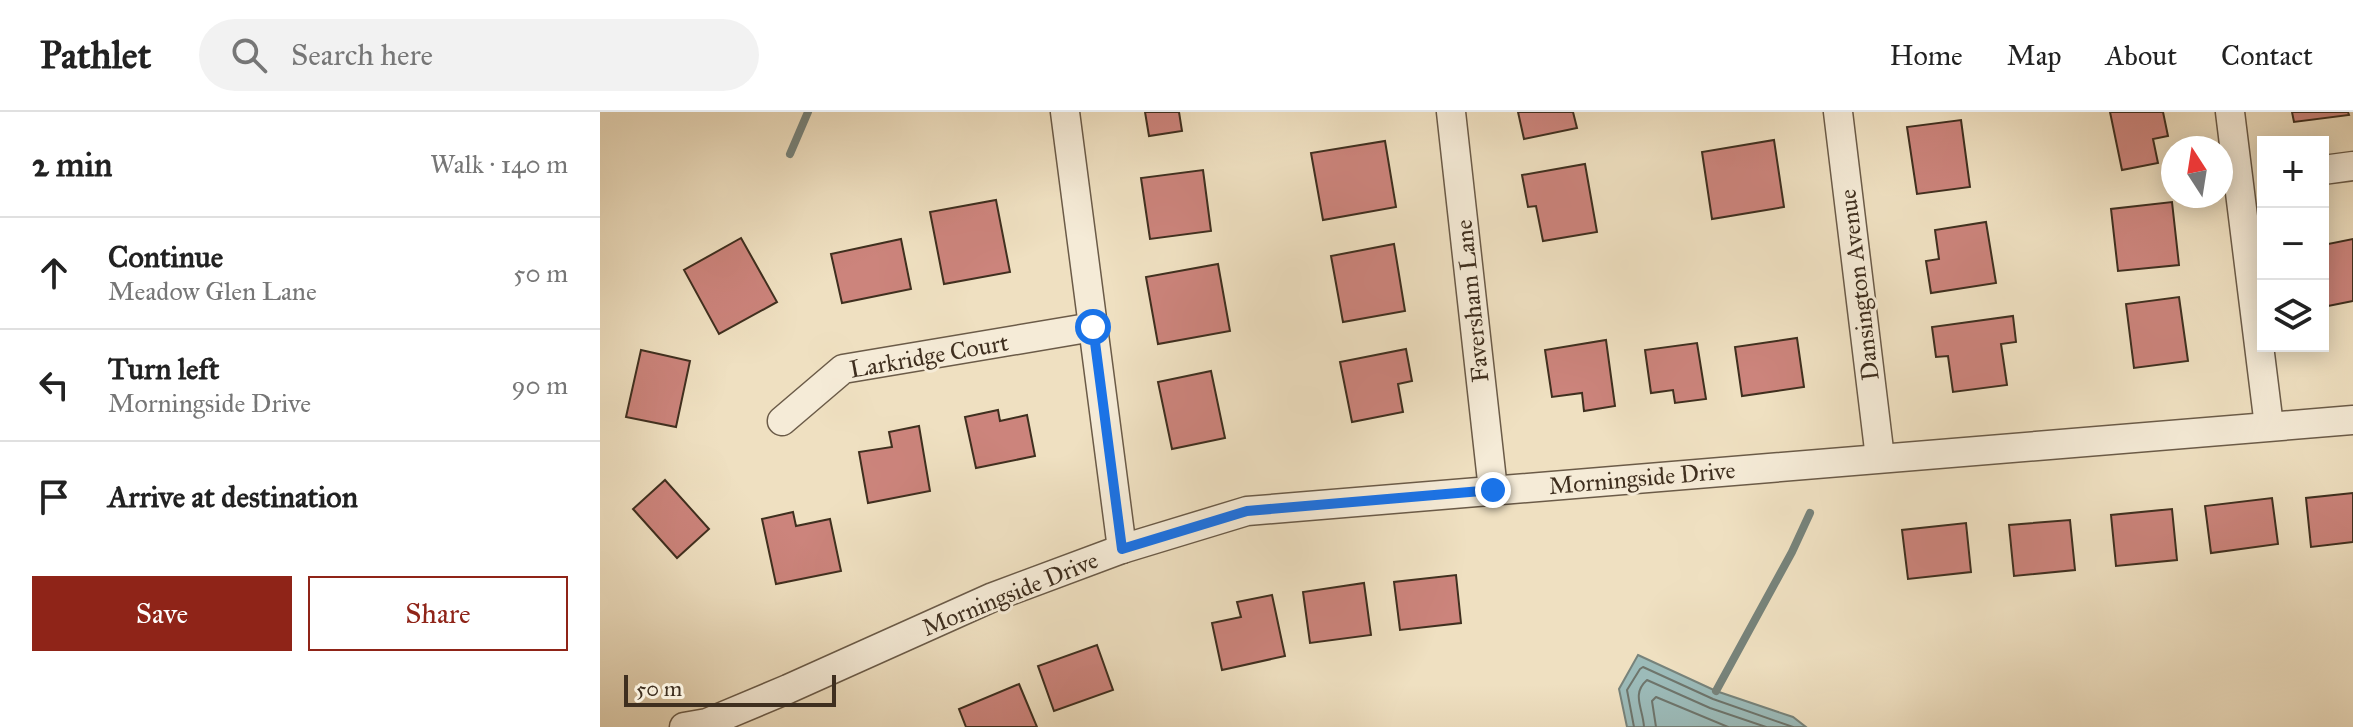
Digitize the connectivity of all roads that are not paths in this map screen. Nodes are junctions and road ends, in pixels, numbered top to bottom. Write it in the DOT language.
graph roads {
  1 [pos="1065,112"];
  2 [pos="1451,112"];
  3 [pos="1838,112"];
  4 [pos="2230,112"];
  5 [pos="2353,166"];
  6 [pos="2329,169"];
  7 [pos="2251,178"];
  8 [pos="1093,327"];
  9 [pos="2353,420"];
  10 [pos="782,421"];
  11 [pos="2269,426"];
  12 [pos="1880,458"];
  13 [pos="1493,490"];
  14 [pos="1122,549"];
  15 [pos="684,727"];
  1 -- 8 [label="street"];
  2 -- 13 [label="street, Faversham Lane"];
  3 -- 12 [label="street, Dansington Avenue"];
  4 -- 7 [label="street"];
  5 -- 6 [label="street"];
  7 -- 11 [label="street"];
  8 -- 10 [label="street, Larkridge Court"];
  8 -- 14 [label="street"];
  9 -- 11 [label="street, Morningside Drive"];
  11 -- 12 [label="street, Morningside Drive"];
  12 -- 13 [label="street, Morningside Drive"];
  13 -- 14 [label="street, Morningside Drive"];
  14 -- 15 [label="street, Morningside Drive"];
}
